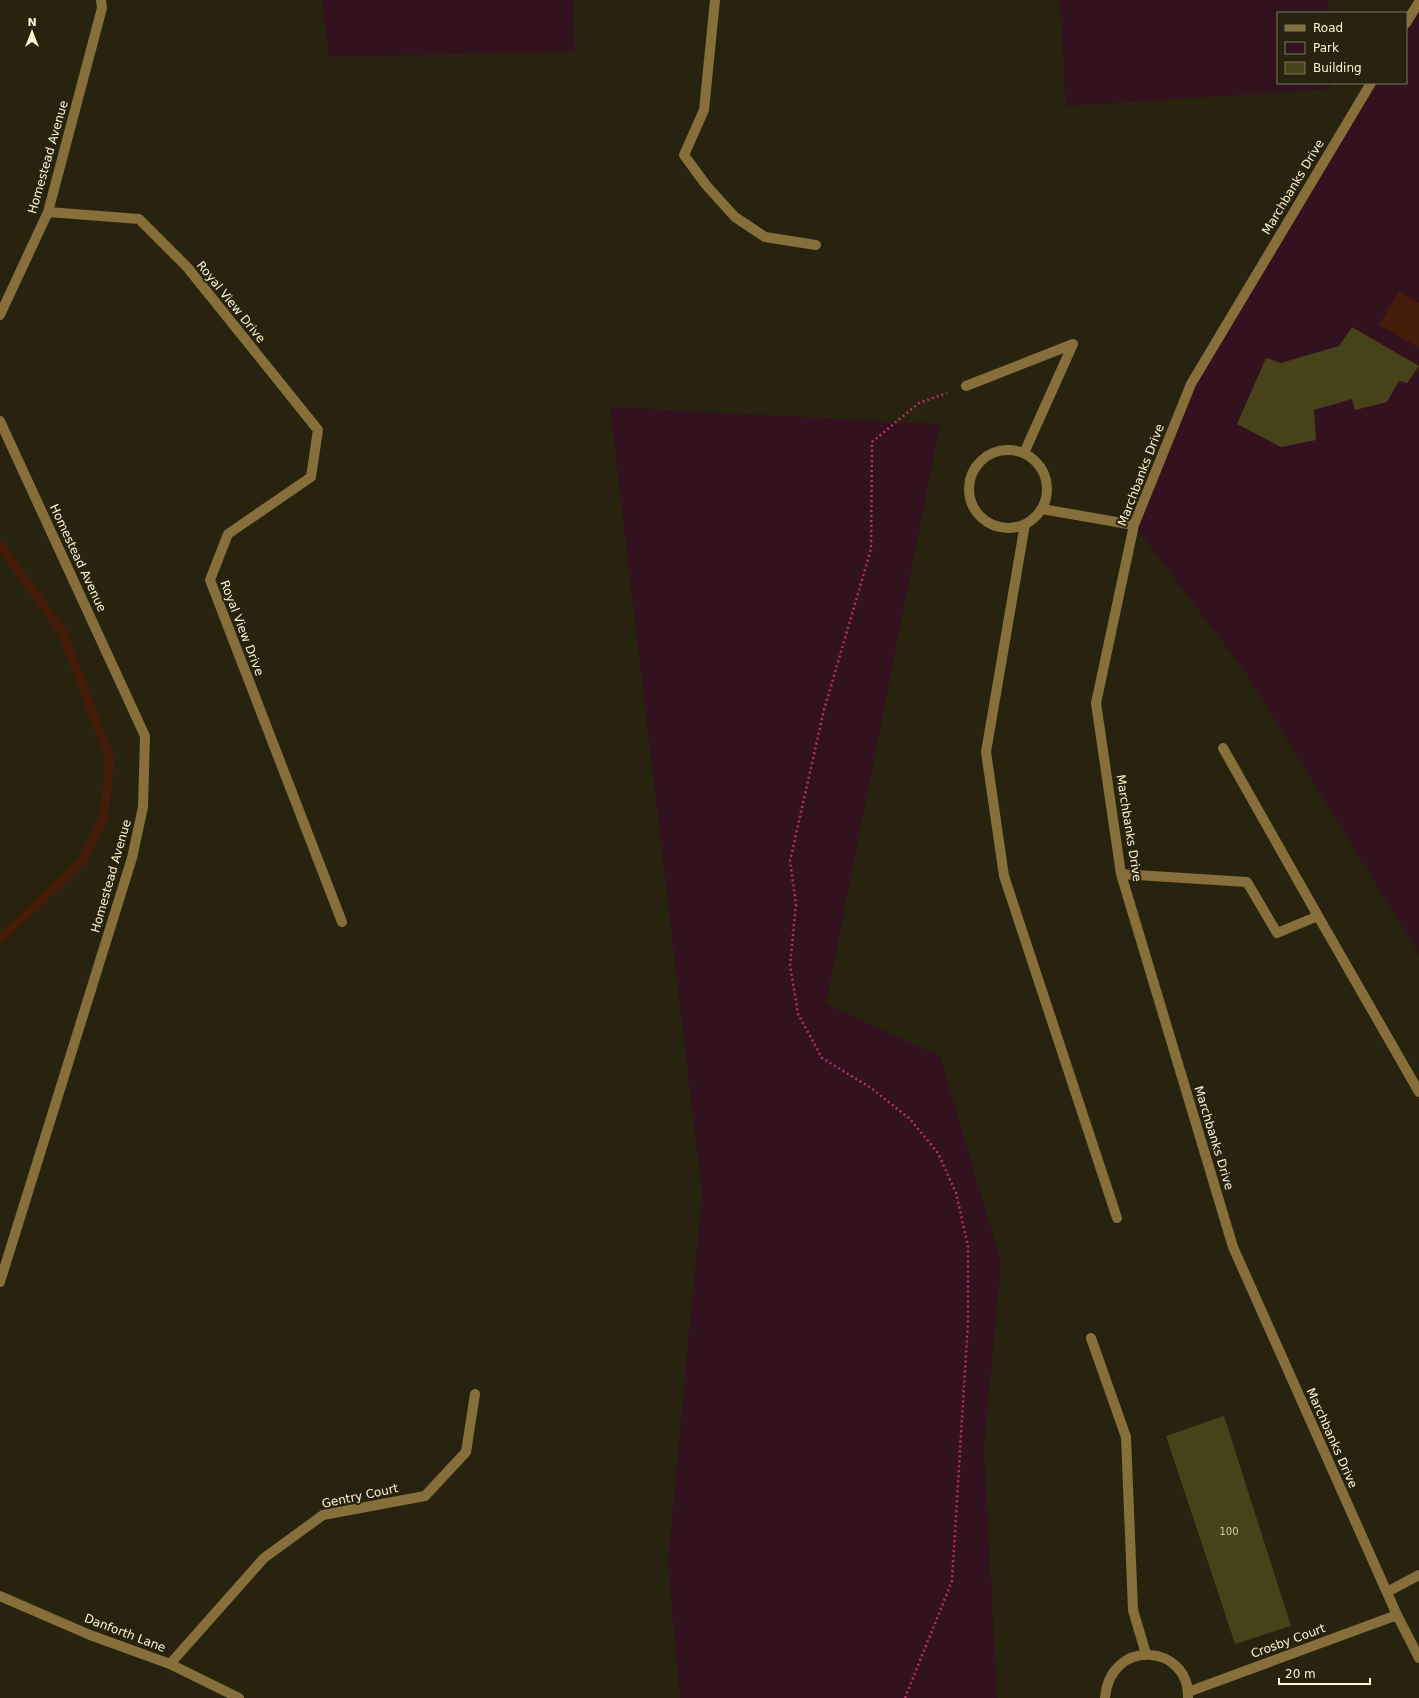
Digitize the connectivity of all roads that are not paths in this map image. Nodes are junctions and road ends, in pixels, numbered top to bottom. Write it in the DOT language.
graph roads {
  1 [pos="101,0"];
  2 [pos="716,0"];
  3 [pos="1419,2"];
  4 [pos="1407,22"];
  5 [pos="1369,84"];
  6 [pos="48,212"];
  7 [pos="816,245"];
  8 [pos="0,315"];
  9 [pos="966,386"];
  10 [pos="0,421"];
  11 [pos="1024,453"];
  12 [pos="1042,509"];
  13 [pos="1025,524"];
  14 [pos="1134,525"];
  15 [pos="1223,748"];
  16 [pos="1121,874"];
  17 [pos="1318,916"];
  18 [pos="342,922"];
  19 [pos="1419,1092"];
  20 [pos="1116,1218"];
  21 [pos="0,1282"];
  22 [pos="1091,1338"];
  23 [pos="475,1394"];
  24 [pos="1419,1575"];
  25 [pos="1387,1592"];
  26 [pos="0,1596"];
  27 [pos="1397,1615"];
  28 [pos="1146,1654"];
  29 [pos="1419,1658"];
  30 [pos="170,1664"];
  31 [pos="1188,1695"];
  32 [pos="239,1698"];
  33 [pos="1105,1698"];
  1 -- 6 [label="street, Homestead Avenue"];
  2 -- 7 [label="street"];
  3 -- 4 [label="street"];
  5 -- 14 [label="street, Marchbanks Drive"];
  6 -- 8 [label="street, Homestead Avenue"];
  6 -- 18 [label="street, Royal View Drive"];
  9 -- 11 [label="street"];
  10 -- 21 [label="street, Homestead Avenue"];
  11 -- 12 [label="street"];
  11 -- 13 [label="street"];
  12 -- 13 [label="street"];
  12 -- 14 [label="street"];
  13 -- 20 [label="street"];
  14 -- 16 [label="street, Marchbanks Drive"];
  15 -- 17 [label="street"];
  16 -- 17 [label="street"];
  16 -- 25 [label="street, Marchbanks Drive"];
  17 -- 19 [label="street"];
  22 -- 28 [label="street"];
  23 -- 30 [label="street, Gentry Court"];
  24 -- 25 [label="street"];
  25 -- 27 [label="street, Marchbanks Drive"];
  26 -- 30 [label="street, Danforth Lane"];
  27 -- 29 [label="street, Marchbanks Drive"];
  27 -- 31 [label="street, Crosby Court"];
  28 -- 31 [label="street, Crosby Court"];
  28 -- 33 [label="street"];
  30 -- 32 [label="street, Danforth Lane"];
}
